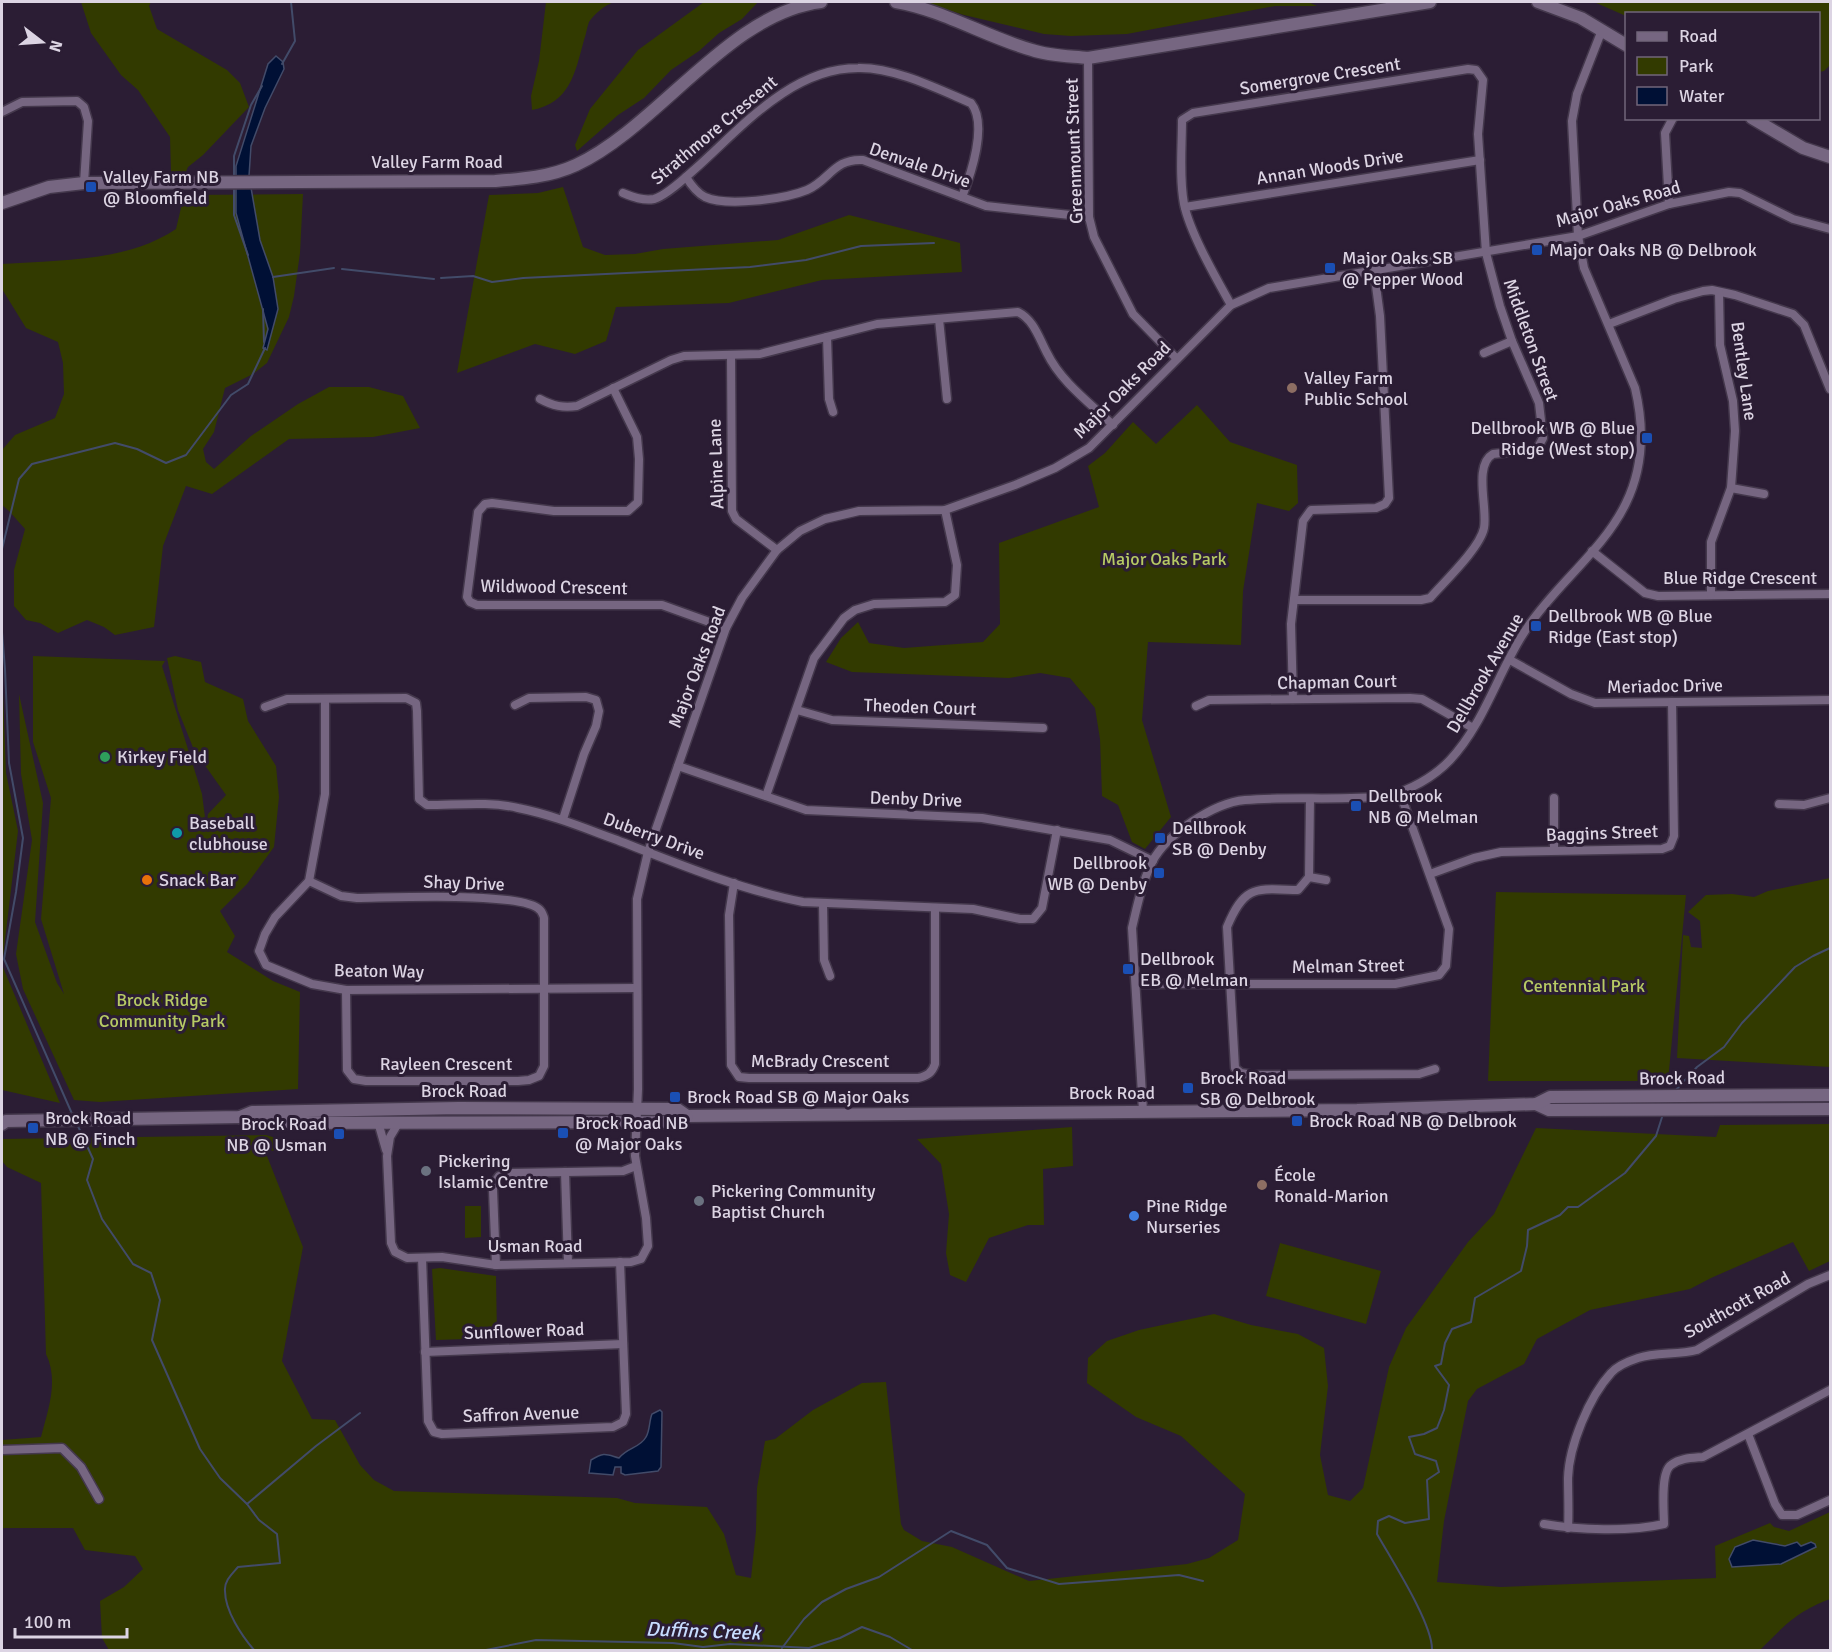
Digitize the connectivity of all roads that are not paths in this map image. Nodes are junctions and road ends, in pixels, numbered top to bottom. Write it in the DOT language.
graph roads {
  1 [pos="820,2"];
  2 [pos="896,2"];
  3 [pos="1430,2"];
  4 [pos="1538,2"];
  5 [pos="1602,30"];
  6 [pos="1625,44"];
  7 [pos="1088,58"];
  8 [pos="2,112"];
  9 [pos="1672,120"];
  10 [pos="1755,120"];
  11 [pos="1830,157"];
  12 [pos="1480,160"];
  13 [pos="686,177"];
  14 [pos="84,183"];
  15 [pos="623,193"];
  16 [pos="962,197"];
  17 [pos="2,203"];
  18 [pos="1669,204"];
  19 [pos="1185,207"];
  20 [pos="1089,217"];
  21 [pos="1830,229"];
  22 [pos="1578,236"];
  23 [pos="1486,253"];
  24 [pos="1374,271"];
  25 [pos="1719,292"];
  26 [pos="1231,305"];
  27 [pos="939,318"];
  28 [pos="1609,324"];
  29 [pos="827,337"];
  30 [pos="1512,340"];
  31 [pos="1484,353"];
  32 [pos="731,355"];
  33 [pos="1177,359"];
  34 [pos="613,388"];
  35 [pos="1830,389"];
  36 [pos="540,399"];
  37 [pos="947,399"];
  38 [pos="833,412"];
  39 [pos="1113,425"];
  40 [pos="1731,488"];
  41 [pos="1764,494"];
  42 [pos="945,510"];
  43 [pos="777,550"];
  44 [pos="1592,551"];
  45 [pos="1830,594"];
  46 [pos="1711,595"];
  47 [pos="1294,600"];
  48 [pos="726,628"];
  49 [pos="1510,660"];
  50 [pos="325,699"];
  51 [pos="1293,699"];
  52 [pos="1830,700"];
  53 [pos="1672,702"];
  54 [pos="515,705"];
  55 [pos="265,706"];
  56 [pos="1196,706"];
  57 [pos="796,710"];
  58 [pos="1043,728"];
  59 [pos="1473,728"];
  60 [pos="678,766"];
  61 [pos="1400,793"];
  62 [pos="766,796"];
  63 [pos="1554,798"];
  64 [pos="1830,798"];
  65 [pos="1310,799"];
  66 [pos="1779,804"];
  67 [pos="563,819"];
  68 [pos="1057,830"];
  69 [pos="1554,850"];
  70 [pos="648,852"];
  71 [pos="1153,861"];
  72 [pos="1430,874"];
  73 [pos="1309,877"];
  74 [pos="1326,880"];
  75 [pos="309,881"];
  76 [pos="734,883"];
  77 [pos="823,904"];
  78 [pos="935,908"];
  79 [pos="830,976"];
  80 [pos="1136,984"];
  81 [pos="1229,984"];
  82 [pos="544,988"];
  83 [pos="637,988"];
  84 [pos="346,990"];
  85 [pos="1435,1069"];
  86 [pos="1830,1095"];
  87 [pos="1536,1104"];
  88 [pos="1830,1108"];
  89 [pos="393,1109"];
  90 [pos="637,1109"];
  91 [pos="1143,1111"];
  92 [pos="687,1116"];
  93 [pos="240,1117"];
  94 [pos="3,1120"];
  95 [pos="378,1122"];
  96 [pos="399,1122"];
  97 [pos="636,1122"];
  98 [pos="387,1156"];
  99 [pos="636,1166"];
  100 [pos="565,1172"];
  101 [pos="422,1258"];
  102 [pos="620,1262"];
  103 [pos="568,1263"];
  104 [pos="496,1265"];
  105 [pos="1830,1275"];
  106 [pos="623,1344"];
  107 [pos="425,1352"];
  108 [pos="1830,1390"];
  109 [pos="1748,1434"];
  110 [pos="2,1450"];
  111 [pos="99,1499"];
  112 [pos="1830,1500"];
  113 [pos="1544,1524"];
  114 [pos="1568,1528"];
  1 -- 14 [label="main road, Valley Farm Road"];
  2 -- 7 [label="main road"];
  3 -- 7 [label="main road"];
  4 -- 5 [label="main road"];
  5 -- 6 [label="main road"];
  5 -- 22 [label="street, Dellbrook Avenue"];
  7 -- 20 [label="street, Greenmount Street"];
  8 -- 14 [label="street"];
  9 -- 18 [label="street"];
  10 -- 11 [label="main road"];
  12 -- 19 [label="street, Annan Woods Drive"];
  12 -- 19 [label="street, Somergrove Crescent"];
  12 -- 23 [label="street, Somergrove Crescent"];
  13 -- 15 [label="street, Strathmore Crescent"];
  13 -- 16 [label="street, Denvale Drive"];
  13 -- 16 [label="street, Strathmore Crescent"];
  14 -- 17 [label="main road, Valley Farm Road"];
  16 -- 20 [label="street, Denvale Drive"];
  18 -- 21 [label="street, Major Oaks Road"];
  18 -- 22 [label="street, Major Oaks Road"];
  19 -- 26 [label="street, Somergrove Crescent"];
  20 -- 33 [label="street, Greenmount Street"];
  22 -- 23 [label="street, Major Oaks Road"];
  22 -- 28 [label="street, Dellbrook Avenue"];
  23 -- 24 [label="street, Major Oaks Road"];
  23 -- 30 [label="street, Middleton Street"];
  24 -- 26 [label="street, Major Oaks Road"];
  24 -- 47 [label="street"];
  25 -- 28 [label="street"];
  25 -- 35 [label="street"];
  25 -- 40 [label="street, Bentley Lane"];
  26 -- 33 [label="street, Major Oaks Road"];
  27 -- 29 [label="street"];
  27 -- 37 [label="street"];
  27 -- 39 [label="street"];
  28 -- 44 [label="street, Dellbrook Avenue"];
  29 -- 32 [label="street"];
  29 -- 38 [label="street"];
  30 -- 31 [label="street"];
  30 -- 47 [label="street, Middleton Street"];
  32 -- 34 [label="street"];
  32 -- 43 [label="street, Alpine Lane"];
  33 -- 39 [label="street, Major Oaks Road"];
  34 -- 36 [label="street"];
  34 -- 48 [label="street, Wildwood Crescent"];
  39 -- 42 [label="street, Major Oaks Road"];
  40 -- 41 [label="street"];
  40 -- 46 [label="street, Bentley Lane"];
  42 -- 43 [label="street, Major Oaks Road"];
  42 -- 57 [label="street"];
  43 -- 48 [label="street, Major Oaks Road"];
  44 -- 46 [label="street, Blue Ridge Crescent"];
  44 -- 49 [label="street, Dellbrook Avenue"];
  45 -- 46 [label="street, Blue Ridge Crescent"];
  47 -- 51 [label="street"];
  48 -- 60 [label="street, Major Oaks Road"];
  49 -- 53 [label="street, Meriadoc Drive"];
  49 -- 59 [label="street, Dellbrook Avenue"];
  50 -- 55 [label="street, Duberry Drive"];
  50 -- 67 [label="street, Duberry Drive"];
  50 -- 75 [label="street"];
  51 -- 56 [label="street, Chapman Court"];
  51 -- 59 [label="street, Chapman Court"];
  52 -- 53 [label="street, Meriadoc Drive"];
  53 -- 69 [label="street, Baggins Street"];
  54 -- 67 [label="street"];
  57 -- 58 [label="street, Theoden Court"];
  57 -- 62 [label="street"];
  59 -- 61 [label="street, Dellbrook Avenue"];
  60 -- 62 [label="street, Denby Drive"];
  60 -- 70 [label="street, Major Oaks Road"];
  61 -- 65 [label="street, Dellbrook Avenue"];
  61 -- 72 [label="street, Melman Street"];
  62 -- 68 [label="street, Denby Drive"];
  63 -- 69 [label="street"];
  64 -- 66 [label="street"];
  65 -- 71 [label="street, Dellbrook Avenue"];
  65 -- 73 [label="street"];
  67 -- 70 [label="street, Duberry Drive"];
  68 -- 71 [label="street, Denby Drive"];
  68 -- 78 [label="street, Duberry Drive"];
  69 -- 72 [label="street, Baggins Street"];
  70 -- 76 [label="street, Duberry Drive"];
  70 -- 83 [label="street, Major Oaks Road"];
  71 -- 80 [label="street, Dellbrook Avenue"];
  72 -- 81 [label="street, Melman Street"];
  73 -- 74 [label="street"];
  73 -- 81 [label="street"];
  75 -- 82 [label="street, Shay Drive"];
  75 -- 84 [label="street, Beaton Way"];
  76 -- 77 [label="street, Duberry Drive"];
  76 -- 78 [label="street, McBrady Crescent"];
  77 -- 78 [label="street, Duberry Drive"];
  77 -- 79 [label="street"];
  80 -- 81 [label="street, Melman Street"];
  80 -- 91 [label="street, Dellbrook Avenue"];
  81 -- 85 [label="street"];
  82 -- 83 [label="street, Beaton Way"];
  82 -- 84 [label="street, Beaton Way"];
  82 -- 84 [label="street, Rayleen Crescent"];
  83 -- 90 [label="street, Major Oaks Road"];
  86 -- 87 [label="main road, Brock Road"];
  87 -- 88 [label="main road, Brock Road"];
  87 -- 91 [label="main road, Brock Road"];
  89 -- 90 [label="main road, Brock Road"];
  89 -- 93 [label="main road, Brock Road"];
  89 -- 95 [label="main road"];
  90 -- 92 [label="main road, Brock Road"];
  90 -- 97 [label="street, Major Oaks Road"];
  91 -- 92 [label="main road, Brock Road"];
  92 -- 97 [label="main road, Brock Road"];
  93 -- 94 [label="main road, Brock Road"];
  93 -- 95 [label="main road, Brock Road"];
  95 -- 96 [label="main road, Brock Road"];
  95 -- 98 [label="street, Usman Road"];
  96 -- 97 [label="main road, Brock Road"];
  96 -- 98 [label="street, Usman Road"];
  97 -- 99 [label="street, Major Oaks Road"];
  98 -- 101 [label="street, Usman Road"];
  99 -- 100 [label="street"];
  99 -- 102 [label="street, Usman Road"];
  100 -- 103 [label="street"];
  100 -- 104 [label="street"];
  101 -- 104 [label="street, Usman Road"];
  101 -- 107 [label="street, Saffron Avenue"];
  102 -- 103 [label="street, Usman Road"];
  102 -- 106 [label="street, Saffron Avenue"];
  103 -- 104 [label="street, Usman Road"];
  105 -- 114 [label="street, Southcott Road"];
  106 -- 107 [label="street, Sunflower Road"];
  106 -- 107 [label="street, Saffron Avenue"];
  108 -- 109 [label="street"];
  109 -- 112 [label="street"];
  109 -- 114 [label="street"];
  110 -- 111 [label="street"];
  113 -- 114 [label="street"];
}
